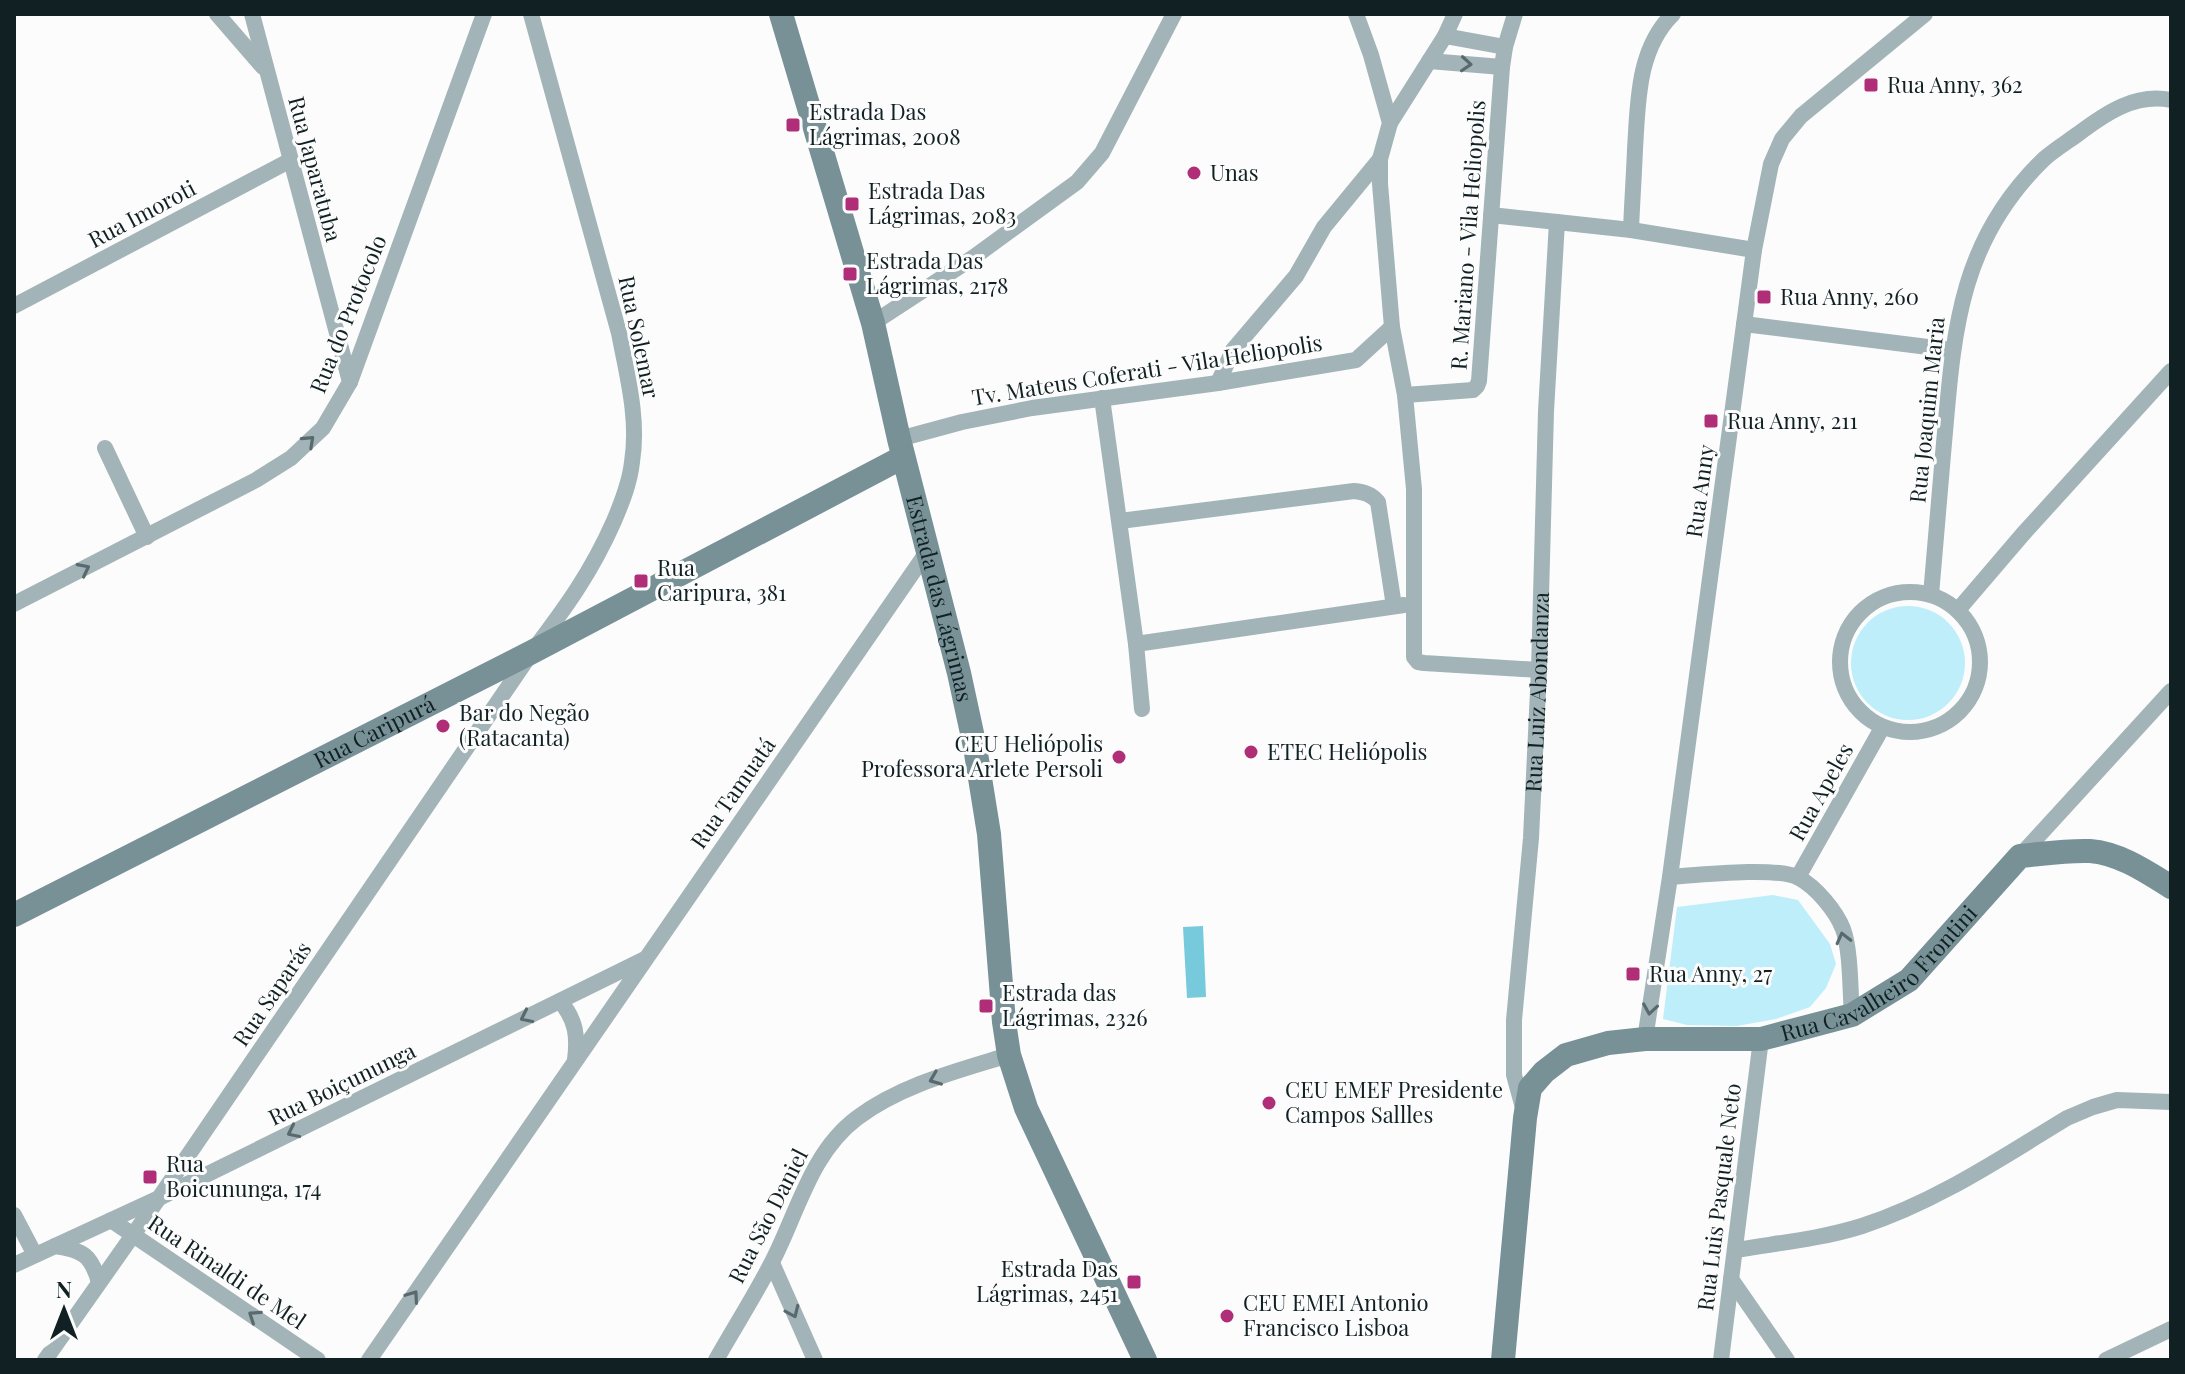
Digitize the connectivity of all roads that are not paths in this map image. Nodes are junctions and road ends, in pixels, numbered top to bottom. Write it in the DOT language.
graph roads {
  1 [pos="217,14"];
  2 [pos="252,14"];
  3 [pos="484,14"];
  4 [pos="531,14"];
  5 [pos="781,14"];
  6 [pos="1174,14"];
  7 [pos="1356,14"];
  8 [pos="1455,14"];
  9 [pos="1515,14"];
  10 [pos="1673,14"];
  11 [pos="1925,14"];
  12 [pos="1445,36"];
  13 [pos="1505,47"];
  14 [pos="1429,61"];
  15 [pos="1502,67"];
  16 [pos="267,71"];
  17 [pos="2171,100"];
  18 [pos="1390,123"];
  19 [pos="1380,159"];
  20 [pos="289,161"];
  21 [pos="1491,215"];
  22 [pos="1557,222"];
  23 [pos="1631,230"];
  24 [pos="1754,250"];
  25 [pos="14,306"];
  26 [pos="873,323"];
  27 [pos="1744,324"];
  28 [pos="1392,327"];
  29 [pos="1952,350"];
  30 [pos="2171,371"];
  31 [pos="350,382"];
  32 [pos="1218,383"];
  33 [pos="1405,395"];
  34 [pos="1102,398"];
  35 [pos="105,448"];
  36 [pos="901,448"];
  37 [pos="1120,521"];
  38 [pos="147,537"];
  39 [pos="929,549"];
  40 [pos="1931,595"];
  41 [pos="14,604"];
  42 [pos="1413,604"];
  43 [pos="1394,606"];
  44 [pos="1958,610"];
  45 [pos="1136,644"];
  46 [pos="532,652"];
  47 [pos="1539,670"];
  48 [pos="2171,691"];
  49 [pos="1142,709"];
  50 [pos="1882,728"];
  51 [pos="2020,856"];
  52 [pos="1670,877"];
  53 [pos="1798,877"];
  54 [pos="2171,887"];
  55 [pos="14,915"];
  56 [pos="646,958"];
  57 [pos="560,1001"];
  58 [pos="1852,1015"];
  59 [pos="1645,1039"];
  60 [pos="1761,1039"];
  61 [pos="1009,1055"];
  62 [pos="575,1062"];
  63 [pos="2171,1102"];
  64 [pos="1525,1118"];
  65 [pos="159,1198"];
  66 [pos="14,1215"];
  67 [pos="111,1220"];
  68 [pos="133,1235"];
  69 [pos="55,1246"];
  70 [pos="1736,1250"];
  71 [pos="35,1255"];
  72 [pos="772,1263"];
  73 [pos="14,1265"];
  74 [pos="1731,1279"];
  75 [pos="99,1282"];
  76 [pos="2171,1329"];
  77 [pos="45,1360"];
  78 [pos="318,1360"];
  79 [pos="369,1360"];
  80 [pos="716,1360"];
  81 [pos="815,1360"];
  82 [pos="1145,1360"];
  83 [pos="1503,1360"];
  84 [pos="1721,1360"];
  85 [pos="1787,1360"];
  86 [pos="2106,1360"];
  1 -- 16 [label="street"];
  2 -- 16 [label="street, Rua Japaratuba"];
  3 -- 31 [label="street, Rua do Protocolo"];
  4 -- 46 [label="street, Rua Solemar"];
  5 -- 26 [label="street, Estrada das Lágrimas"];
  6 -- 26 [label="street"];
  7 -- 18 [label="street"];
  8 -- 12 [label="street"];
  9 -- 13 [label="street, R. Mariano - Vila Heliopolis"];
  10 -- 23 [label="street"];
  11 -- 24 [label="street, Rua Anny"];
  12 -- 13 [label="street"];
  12 -- 14 [label="street"];
  13 -- 15 [label="street, R. Mariano - Vila Heliopolis"];
  14 -- 15 [label="street, one-way"];
  14 -- 18 [label="street"];
  15 -- 21 [label="street, R. Mariano - Vila Heliopolis"];
  16 -- 20 [label="street, Rua Japaratuba"];
  17 -- 29 [label="street, Rua Joaquim Maria"];
  18 -- 19 [label="street"];
  19 -- 28 [label="street"];
  19 -- 32 [label="street"];
  20 -- 25 [label="street, Rua Imoroti"];
  20 -- 31 [label="street, Rua Japaratuba"];
  21 -- 22 [label="street"];
  21 -- 33 [label="street, R. Mariano - Vila Heliopolis"];
  22 -- 23 [label="street"];
  22 -- 47 [label="street, Rua Luiz Abondanza"];
  23 -- 24 [label="street"];
  24 -- 27 [label="street, Rua Anny"];
  26 -- 36 [label="street, Estrada das Lágrimas"];
  27 -- 29 [label="street"];
  27 -- 52 [label="street, Rua Anny"];
  28 -- 32 [label="street, Tv. Mateus Coferati - Vila Heliopolis"];
  28 -- 33 [label="street"];
  29 -- 40 [label="street, Rua Joaquim Maria"];
  30 -- 44 [label="street"];
  38 -- 31 [label="street, Rua do Protocolo, one-way"];
  32 -- 34 [label="street, Tv. Mateus Coferati - Vila Heliopolis"];
  33 -- 42 [label="street"];
  34 -- 36 [label="street, Tv. Mateus Coferati - Vila Heliopolis"];
  34 -- 37 [label="street"];
  35 -- 38 [label="street"];
  36 -- 39 [label="street, Estrada das Lágrimas"];
  36 -- 46 [label="street, Rua Caripurá"];
  37 -- 43 [label="street"];
  37 -- 45 [label="street"];
  41 -- 38 [label="street, Rua do Protocolo, one-way"];
  39 -- 56 [label="street, Rua Tamuatá"];
  39 -- 61 [label="street, Estrada das Lágrimas"];
  40 -- 44 [label="street"];
  40 -- 50 [label="street"];
  42 -- 43 [label="street"];
  42 -- 47 [label="street"];
  43 -- 45 [label="street"];
  44 -- 50 [label="street"];
  45 -- 49 [label="street"];
  46 -- 55 [label="street, Rua Caripurá"];
  46 -- 65 [label="street, Rua Saparás"];
  47 -- 64 [label="street, Rua Luiz Abondanza"];
  48 -- 51 [label="street, Rua Cavalheiro Frontini"];
  50 -- 53 [label="street, Rua Apeles"];
  51 -- 54 [label="street"];
  51 -- 58 [label="street, Rua Cavalheiro Frontini"];
  52 -- 53 [label="street"];
  52 -- 59 [label="street, Rua Anny, one-way"];
  58 -- 53 [label="street, one-way"];
  56 -- 57 [label="street, Rua Boiçununga"];
  56 -- 62 [label="street, Rua Tamuatá"];
  57 -- 62 [label="street"];
  57 -- 65 [label="street, Rua Boiçununga, one-way"];
  58 -- 60 [label="street, Rua Cavalheiro Frontini"];
  59 -- 60 [label="street, Rua Cavalheiro Frontini"];
  59 -- 64 [label="street, Rua Cavalheiro Frontini"];
  60 -- 70 [label="street, Rua Luis Pasquale Neto"];
  61 -- 72 [label="street, Rua São Daniel, one-way"];
  61 -- 82 [label="street, Estrada das Lágrimas"];
  79 -- 62 [label="street, Rua Tamuatá, one-way"];
  63 -- 70 [label="street"];
  64 -- 83 [label="street, Rua Luiz Abondanza"];
  65 -- 67 [label="street, Rua Boiçununga"];
  65 -- 68 [label="street, Rua Saparás"];
  66 -- 71 [label="street"];
  67 -- 68 [label="street, Rua Rinaldi de Mel"];
  67 -- 69 [label="street, Rua Boiçununga"];
  68 -- 75 [label="street, Rua Saparás"];
  78 -- 68 [label="street, Rua Rinaldi de Mel, one-way"];
  69 -- 71 [label="street, Rua Boiçununga"];
  69 -- 75 [label="street"];
  70 -- 74 [label="street, Rua Luis Pasquale Neto"];
  71 -- 73 [label="street, Rua Boiçununga"];
  72 -- 80 [label="street, Rua São Daniel"];
  72 -- 81 [label="street, one-way"];
  74 -- 84 [label="street, Rua Luis Pasquale Neto"];
  74 -- 85 [label="street"];
  75 -- 77 [label="street, Rua Saparás"];
  76 -- 86 [label="street"];
}
